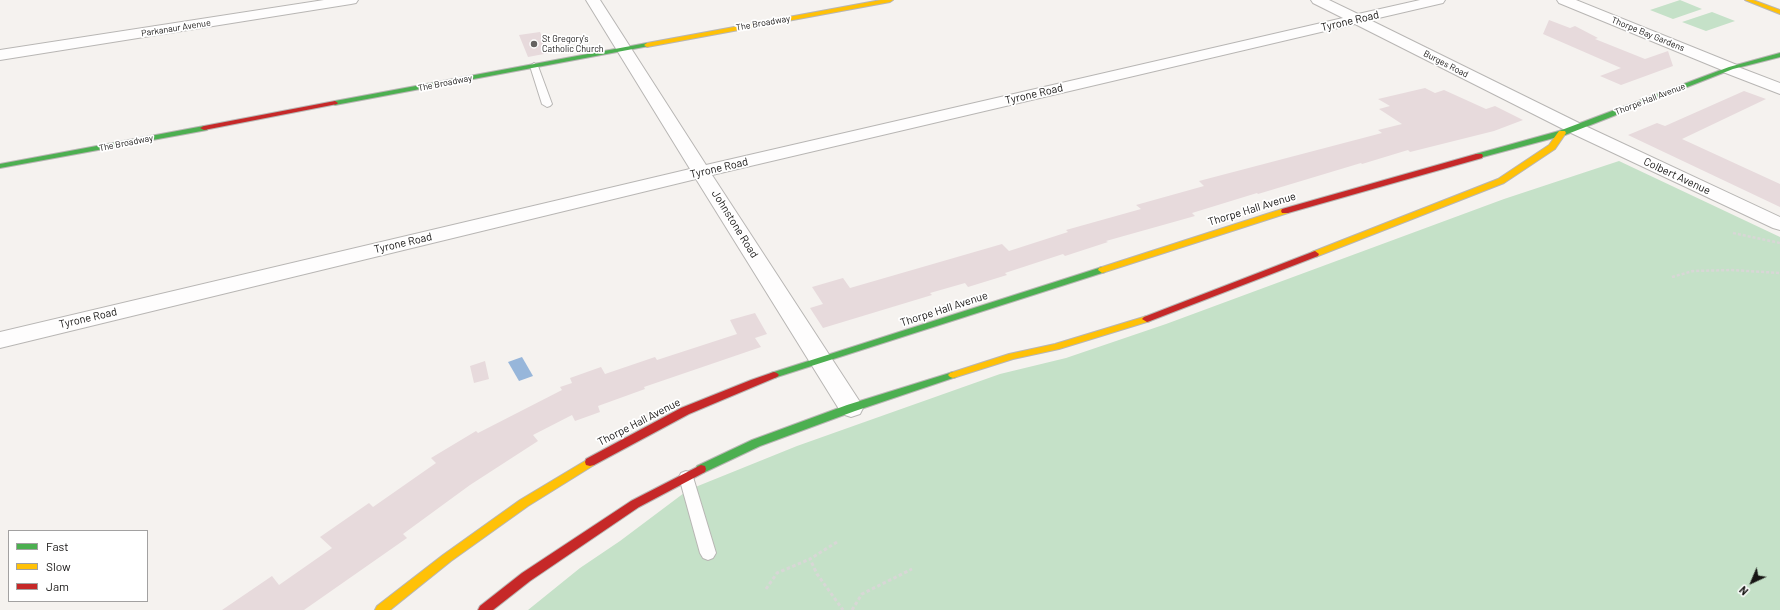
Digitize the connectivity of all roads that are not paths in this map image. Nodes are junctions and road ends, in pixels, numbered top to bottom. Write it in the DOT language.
graph roads {
  1 [pos="351,0"];
  2 [pos="593,0"];
  3 [pos="890,0"];
  4 [pos="1318,0"];
  5 [pos="1438,0"];
  6 [pos="1564,0"];
  7 [pos="1748,0"];
  8 [pos="1757,0"];
  9 [pos="1780,8"];
  10 [pos="1780,12"];
  11 [pos="1356,19"];
  12 [pos="1780,45"];
  13 [pos="625,49"];
  14 [pos="0,55"];
  15 [pos="1780,55"];
  16 [pos="534,66"];
  17 [pos="1733,67"];
  18 [pos="1780,89"];
  19 [pos="547,104"];
  20 [pos="1569,131"];
  21 [pos="0,166"];
  22 [pos="702,172"];
  23 [pos="1780,224"];
  24 [pos="0,340"];
  25 [pos="820,361"];
  26 [pos="851,408"];
  27 [pos="686,477"];
  28 [pos="708,553"];
  29 [pos="380,610"];
  30 [pos="484,610"];
  1 -- 14 [label="street, Parkanaur Avenue"];
  2 -- 13 [label="street, Johnstone Road"];
  3 -- 13 [label="street, The Broadway"];
  4 -- 11 [label="street, Burges Road"];
  5 -- 11 [label="street, Tyrone Road"];
  6 -- 17 [label="street, Thorpe Bay Gardens"];
  7 -- 10 [label="street"];
  8 -- 9 [label="street"];
  11 -- 20 [label="street, Burges Road"];
  11 -- 22 [label="street, Tyrone Road"];
  12 -- 17 [label="street, Thorpe Hall Avenue"];
  13 -- 16 [label="street, The Broadway"];
  13 -- 22 [label="street, Johnstone Road"];
  15 -- 17 [label="street, Thorpe Hall Avenue"];
  16 -- 19 [label="lane"];
  16 -- 21 [label="street, The Broadway"];
  17 -- 18 [label="street, Thorpe Bay Gardens"];
  17 -- 20 [label="street, Thorpe Hall Avenue"];
  20 -- 23 [label="street, Colbert Avenue"];
  20 -- 25 [label="street, Thorpe Hall Avenue"];
  20 -- 26 [label="street"];
  22 -- 24 [label="street, Tyrone Road"];
  22 -- 25 [label="street, Johnstone Road"];
  25 -- 26 [label="street, Johnstone Road"];
  25 -- 29 [label="street, Thorpe Hall Avenue"];
  26 -- 27 [label="street"];
  27 -- 28 [label="lane"];
  27 -- 30 [label="street"];
}
